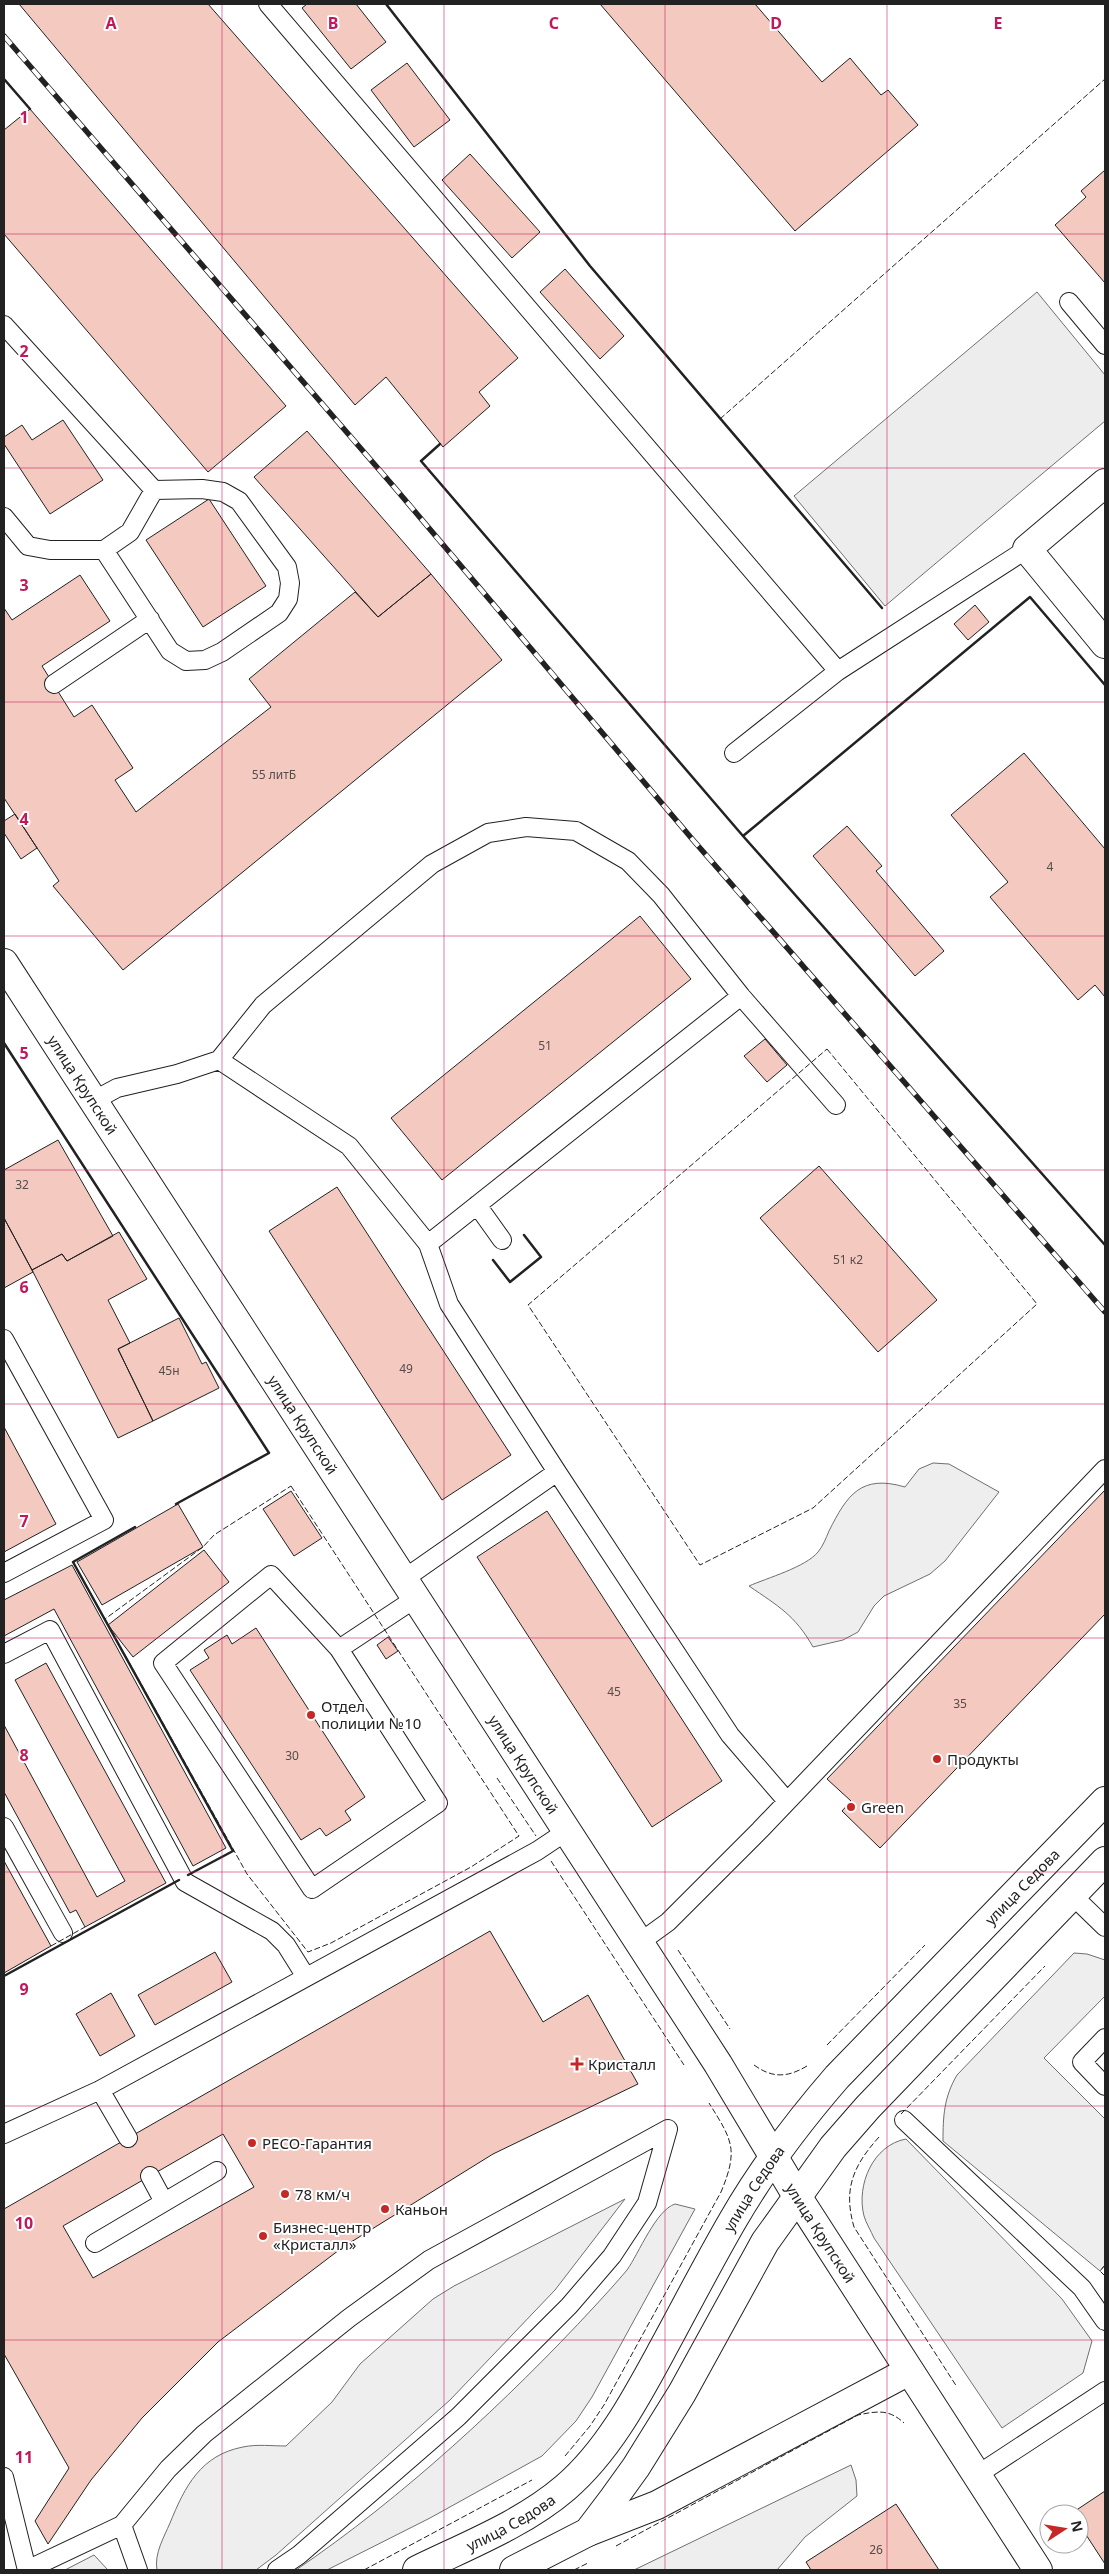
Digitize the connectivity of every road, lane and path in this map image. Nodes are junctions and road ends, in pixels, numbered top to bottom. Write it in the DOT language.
graph roads {
  1 [pos="268,4"];
  2 [pos="1069,302"];
  3 [pos="4,325"];
  4 [pos="1105,345"];
  5 [pos="1105,483"];
  6 [pos="154,490"];
  7 [pos="4,517"];
  8 [pos="1027,549"];
  9 [pos="104,550"];
  10 [pos="150,619"];
  11 [pos="1105,644"];
  12 [pos="838,672"];
  13 [pos="54,684"];
  14 [pos="734,753"];
  15 [pos="4,963"];
  16 [pos="741,996"];
  17 [pos="219,1060"];
  18 [pos="94,1101"];
  19 [pos="836,1105"];
  20 [pos="477,1205"];
  21 [pos="502,1240"];
  22 [pos="428,1244"];
  23 [pos="4,1339"];
  24 [pos="1105,1469"];
  25 [pos="557,1472"];
  26 [pos="4,1573"];
  27 [pos="410,1589"];
  28 [pos="339,1649"];
  29 [pos="4,1654"];
  30 [pos="786,1800"];
  31 [pos="1105,1801"];
  32 [pos="4,1827"];
  33 [pos="567,1831"];
  34 [pos="1105,1861"];
  35 [pos="1072,1895"];
  36 [pos="1105,1926"];
  37 [pos="63,1933"];
  38 [pos="639,1943"];
  39 [pos="306,1977"];
  40 [pos="1105,2038"];
  41 [pos="1105,2086"];
  42 [pos="100,2090"];
  43 [pos="904,2120"];
  44 [pos="4,2134"];
  45 [pos="128,2138"];
  46 [pos="772,2156"];
  47 [pos="217,2171"];
  48 [pos="150,2176"];
  49 [pos="797,2196"];
  50 [pos="164,2202"];
  51 [pos="94,2243"];
  52 [pos="1105,2321"];
  53 [pos="908,2371"];
  54 [pos="1105,2391"];
  55 [pos="977,2475"];
  56 [pos="4,2477"];
  57 [pos="122,2525"];
  58 [pos="588,2532"];
  59 [pos="27,2570"];
  60 [pos="138,2570"];
  61 [pos="277,2570"];
  62 [pos="417,2570"];
  63 [pos="514,2570"];
  64 [pos="1038,2570"];
  1 -- 12 [label="lane"];
  2 -- 4 [label="lane"];
  3 -- 6 [label="lane"];
  5 -- 8 [label="street"];
  6 -- 9 [label="lane"];
  6 -- 10 [label="lane"];
  7 -- 9 [label="lane"];
  8 -- 11 [label="street"];
  8 -- 12 [label="lane"];
  9 -- 10 [label="lane"];
  10 -- 13 [label="lane"];
  12 -- 14 [label="lane"];
  15 -- 18 [label="street, улица Крупской"];
  16 -- 17 [label="lane"];
  16 -- 19 [label="lane"];
  16 -- 20 [label="lane"];
  17 -- 18 [label="lane"];
  17 -- 22 [label="lane"];
  18 -- 27 [label="street, улица Крупской"];
  20 -- 21 [label="lane"];
  20 -- 22 [label="lane"];
  22 -- 25 [label="lane"];
  23 -- 26 [label="lane"];
  24 -- 30 [label="lane"];
  25 -- 27 [label="lane"];
  25 -- 30 [label="lane"];
  27 -- 28 [label="lane"];
  27 -- 33 [label="street, улица Крупской"];
  28 -- 28 [label="lane"];
  29 -- 39 [label="lane"];
  30 -- 38 [label="lane"];
  31 -- 46 [label="street, улица Седова"];
  32 -- 37 [label="lane"];
  33 -- 38 [label="street, улица Крупской"];
  33 -- 39 [label="lane"];
  34 -- 35 [label="street"];
  35 -- 36 [label="lane"];
  35 -- 49 [label="street"];
  38 -- 46 [label="street, улица Крупской"];
  39 -- 42 [label="lane"];
  40 -- 41 [label="lane"];
  42 -- 44 [label="lane"];
  42 -- 45 [label="lane"];
  43 -- 52 [label="lane"];
  46 -- 49 [label="street, улица Крупской"];
  46 -- 62 [label="street, улица Седова"];
  47 -- 50 [label="lane"];
  48 -- 50 [label="lane"];
  49 -- 53 [label="street, улица Крупской"];
  49 -- 58 [label="street"];
  50 -- 51 [label="lane"];
  53 -- 55 [label="street, улица Крупской"];
  53 -- 58 [label="street"];
  54 -- 55 [label="lane"];
  55 -- 64 [label="street, улица Крупской"];
  56 -- 59 [label="lane"];
  57 -- 59 [label="lane"];
  57 -- 60 [label="lane"];
  57 -- 61 [label="lane"];
  58 -- 63 [label="street"];
}
